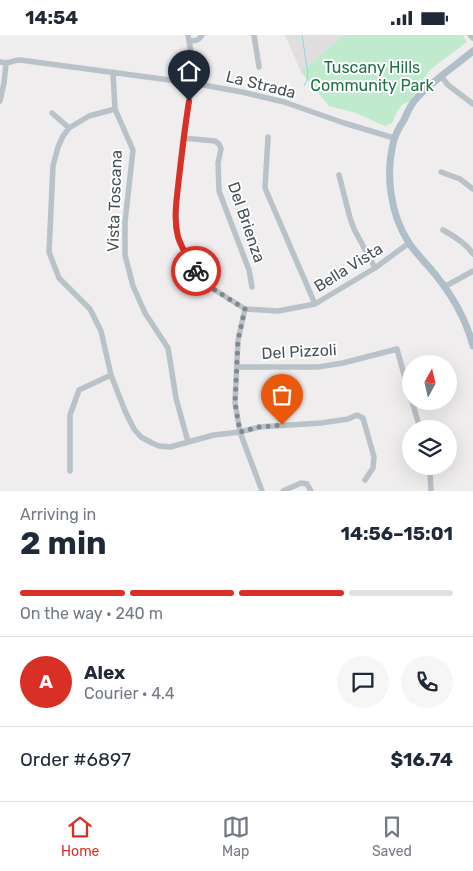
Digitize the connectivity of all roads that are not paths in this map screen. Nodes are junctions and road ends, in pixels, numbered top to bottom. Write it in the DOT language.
graph roads {
  1 [pos="202,35"];
  2 [pos="254,35"];
  3 [pos="470,35"];
  4 [pos="189,38"];
  5 [pos="473,38"];
  6 [pos="473,51"];
  7 [pos="3,63"];
  8 [pos="259,67"];
  9 [pos="113,72"];
  10 [pos="441,76"];
  11 [pos="192,83"];
  12 [pos="0,101"];
  13 [pos="473,104"];
  14 [pos="115,109"];
  15 [pos="52,113"];
  16 [pos="69,128"];
  17 [pos="268,137"];
  18 [pos="183,138"];
  19 [pos="394,138"];
  20 [pos="441,172"];
  21 [pos="339,175"];
  22 [pos="473,189"];
  23 [pos="443,230"];
  24 [pos="409,243"];
  25 [pos="473,254"];
  26 [pos="375,268"];
  27 [pos="473,271"];
  28 [pos="252,287"];
  29 [pos="444,287"];
  30 [pos="315,304"];
  31 [pos="245,309"];
  32 [pos="473,345"];
  33 [pos="402,366"];
  34 [pos="237,367"];
  35 [pos="111,375"];
  36 [pos="240,432"];
  37 [pos="188,442"];
  38 [pos="70,471"];
  39 [pos="430,475"];
  40 [pos="366,480"];
  41 [pos="262,491"];
  42 [pos="283,491"];
  43 [pos="311,491"];
  44 [pos="431,491"];
  1 -- 4 [label="street"];
  2 -- 8 [label="street"];
  3 -- 5 [label="street"];
  4 -- 11 [label="street, Bella Vista"];
  6 -- 10 [label="main road"];
  7 -- 9 [label="street, La Strada"];
  7 -- 12 [label="street"];
  9 -- 11 [label="street, La Strada"];
  9 -- 14 [label="street, Vista Toscana"];
  10 -- 13 [label="street"];
  10 -- 19 [label="main road"];
  11 -- 18 [label="street, Bella Vista"];
  11 -- 19 [label="street, La Strada"];
  14 -- 16 [label="street"];
  14 -- 37 [label="street, Vista Toscana"];
  15 -- 16 [label="street"];
  16 -- 35 [label="street"];
  17 -- 30 [label="street"];
  18 -- 28 [label="street, Del Brienza"];
  18 -- 31 [label="street, Bella Vista"];
  19 -- 24 [label="main road"];
  20 -- 22 [label="street"];
  21 -- 26 [label="street"];
  23 -- 25 [label="street"];
  24 -- 26 [label="street, Bella Vista"];
  24 -- 29 [label="main road"];
  26 -- 30 [label="street, Bella Vista"];
  27 -- 29 [label="street"];
  29 -- 32 [label="main road"];
  30 -- 31 [label="street, Bella Vista"];
  31 -- 34 [label="street"];
  33 -- 34 [label="street, Del Pizzoli"];
  34 -- 36 [label="street"];
  35 -- 37 [label="street"];
  35 -- 38 [label="street"];
  36 -- 37 [label="street"];
  36 -- 40 [label="street"];
  36 -- 41 [label="street"];
  39 -- 44 [label="street"];
  42 -- 43 [label="street"];
}
